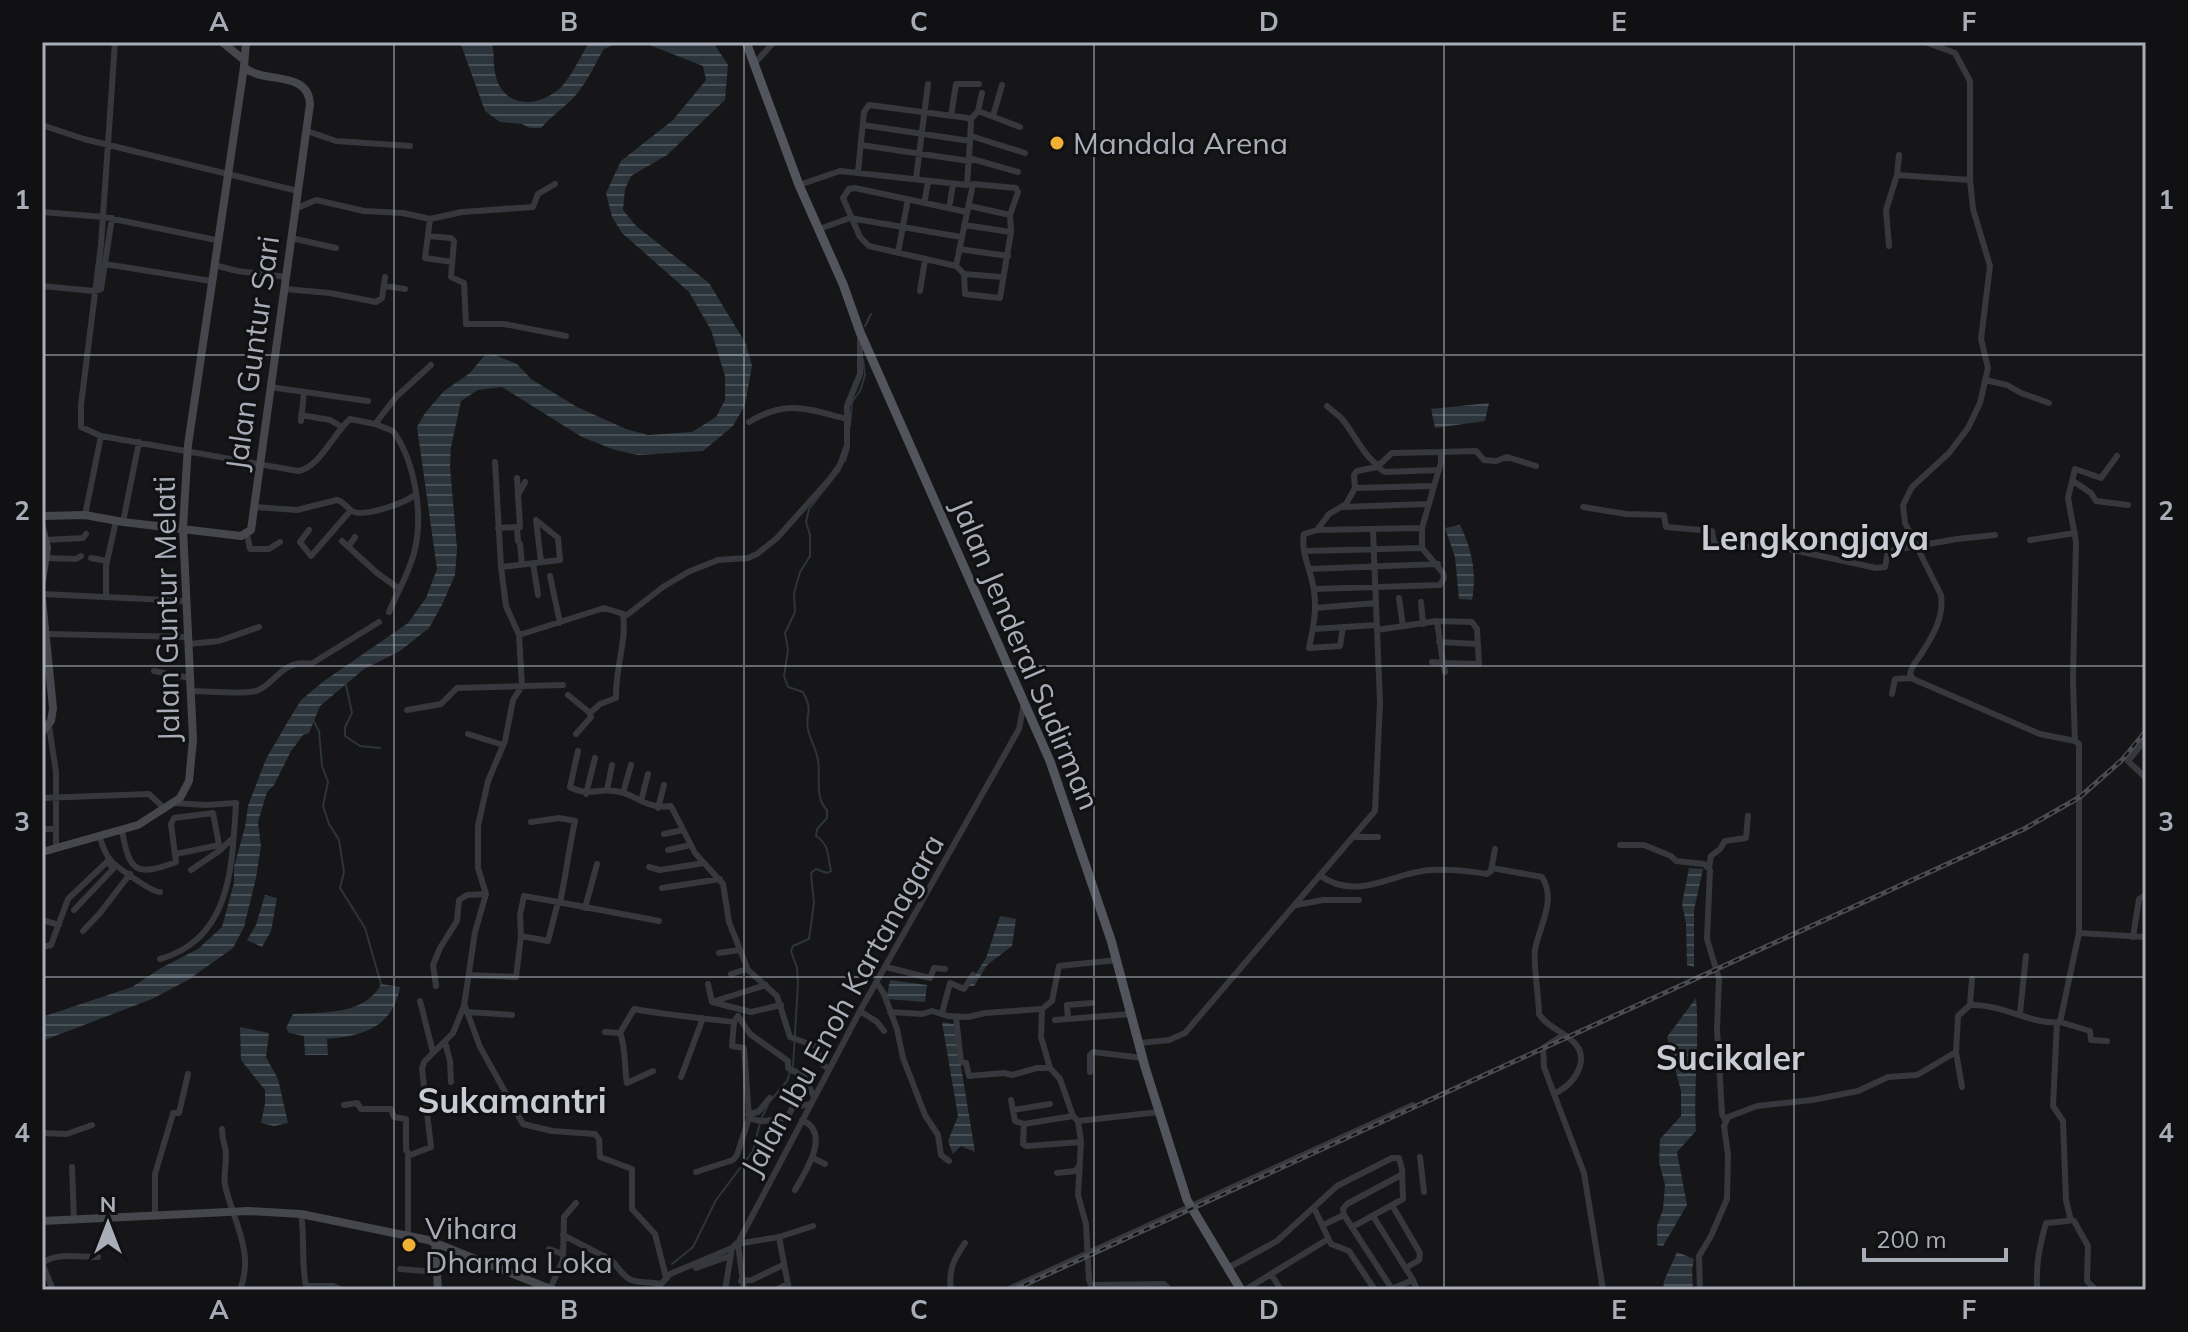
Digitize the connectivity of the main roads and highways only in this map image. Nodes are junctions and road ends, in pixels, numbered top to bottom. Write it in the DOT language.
graph roads {
  1 [pos="746,42"];
  2 [pos="1243,1290"];
  1 -- 2 [label="main road, Jalan Jenderal Sudirman"];
}
